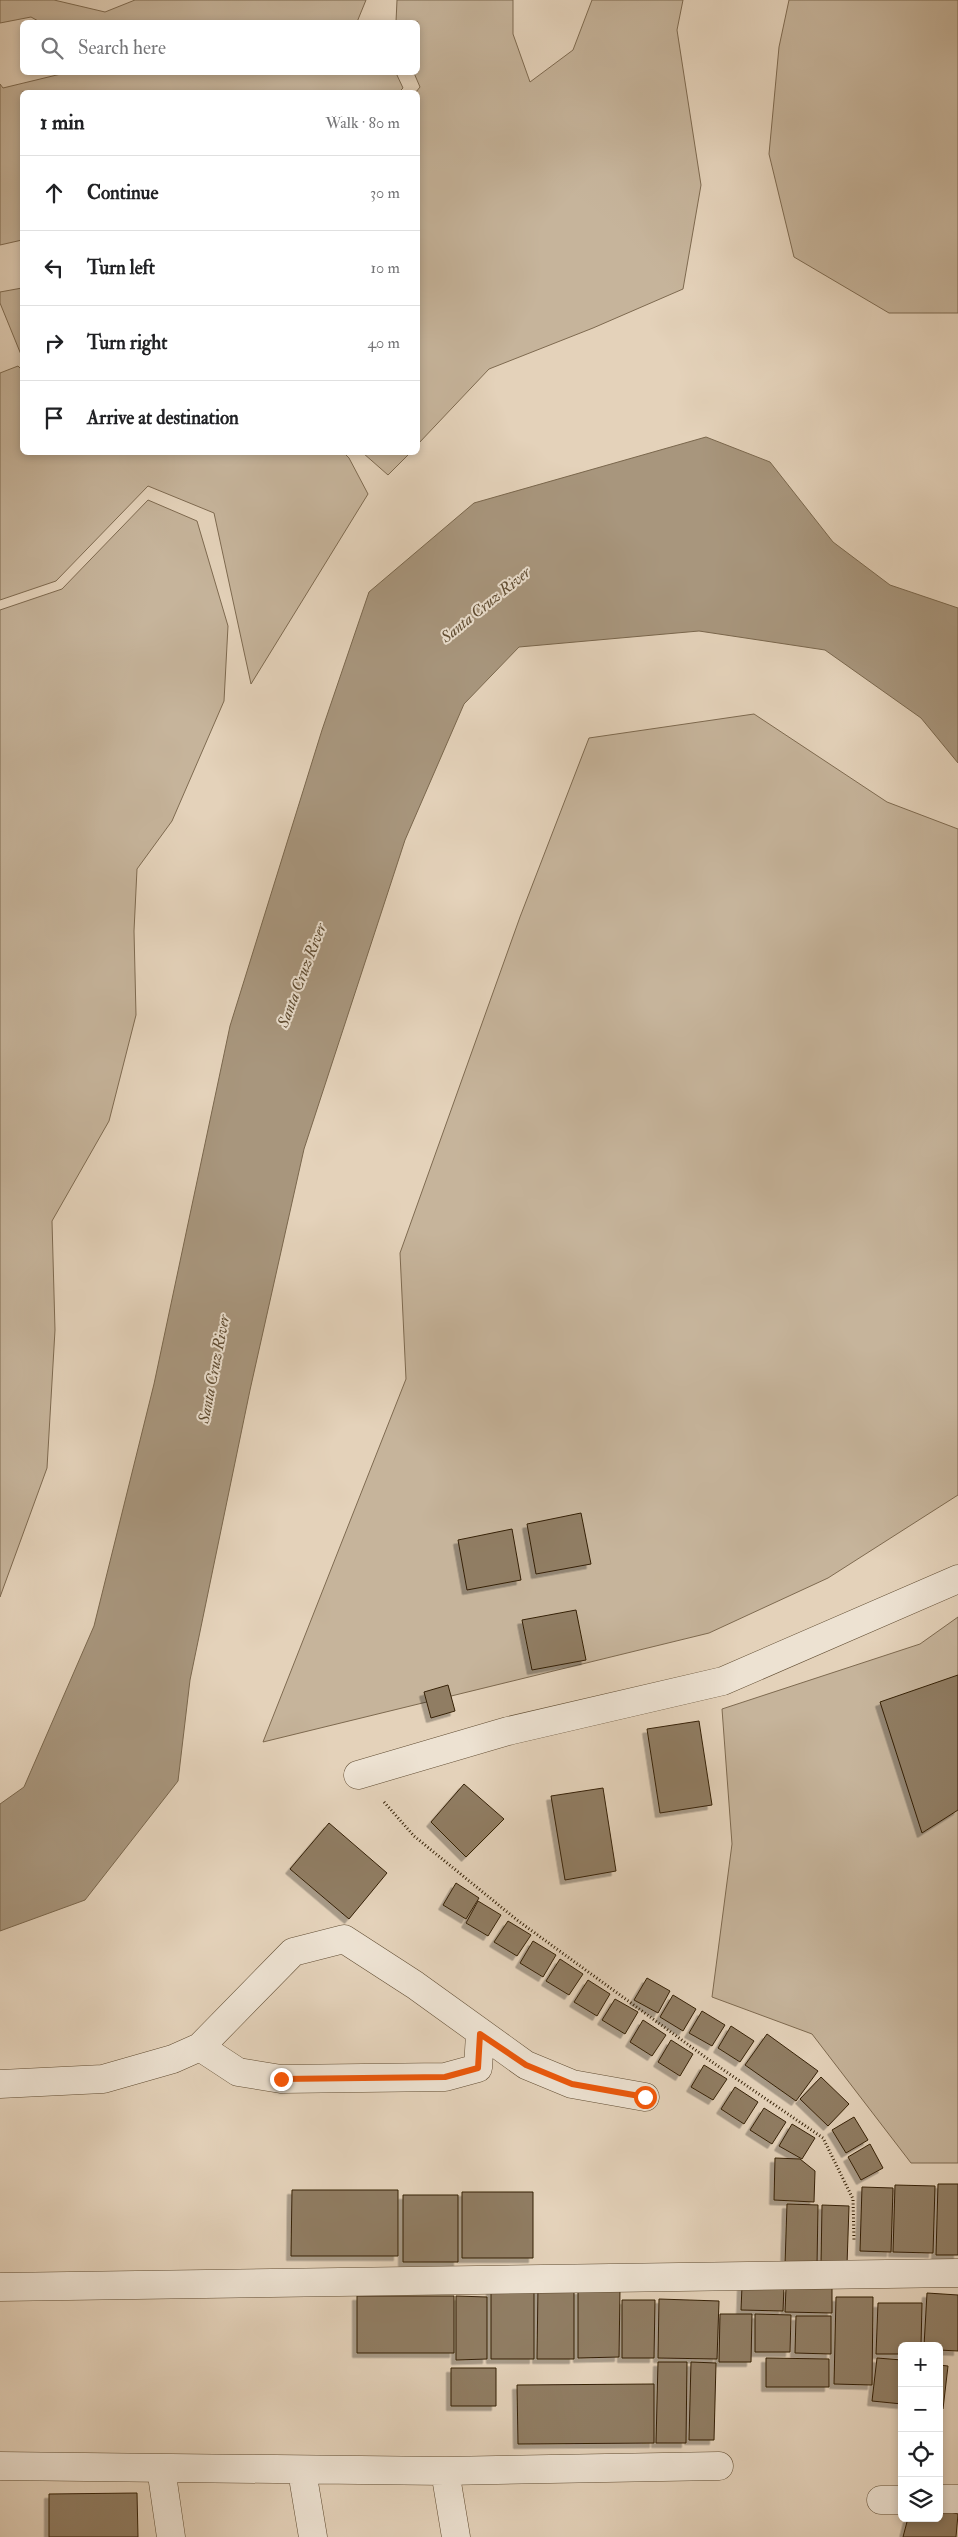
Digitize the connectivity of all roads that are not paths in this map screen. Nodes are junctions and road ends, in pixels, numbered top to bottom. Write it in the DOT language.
graph roads {
  1 [pos="958,1579"];
  2 [pos="358,1775"];
  3 [pos="480,2034"];
  4 [pos="200,2047"];
  5 [pos="0,2084"];
  6 [pos="645,2097"];
  7 [pos="958,2273"];
  8 [pos="0,2287"];
  9 [pos="0,2466"];
  10 [pos="719,2466"];
  11 [pos="161,2468"];
  12 [pos="302,2471"];
  13 [pos="445,2471"];
  14 [pos="943,2499"];
  15 [pos="958,2499"];
  16 [pos="171,2537"];
  17 [pos="312,2537"];
  18 [pos="456,2537"];
  1 -- 2 [label="street"];
  3 -- 4 [label="street"];
  3 -- 4 [label="street"];
  3 -- 6 [label="street"];
  4 -- 5 [label="street"];
  7 -- 8 [label="street"];
  9 -- 11 [label="street"];
  10 -- 13 [label="street"];
  11 -- 12 [label="street"];
  11 -- 16 [label="street"];
  12 -- 13 [label="street"];
  12 -- 17 [label="street"];
  13 -- 18 [label="street"];
  14 -- 15 [label="street"];
}
